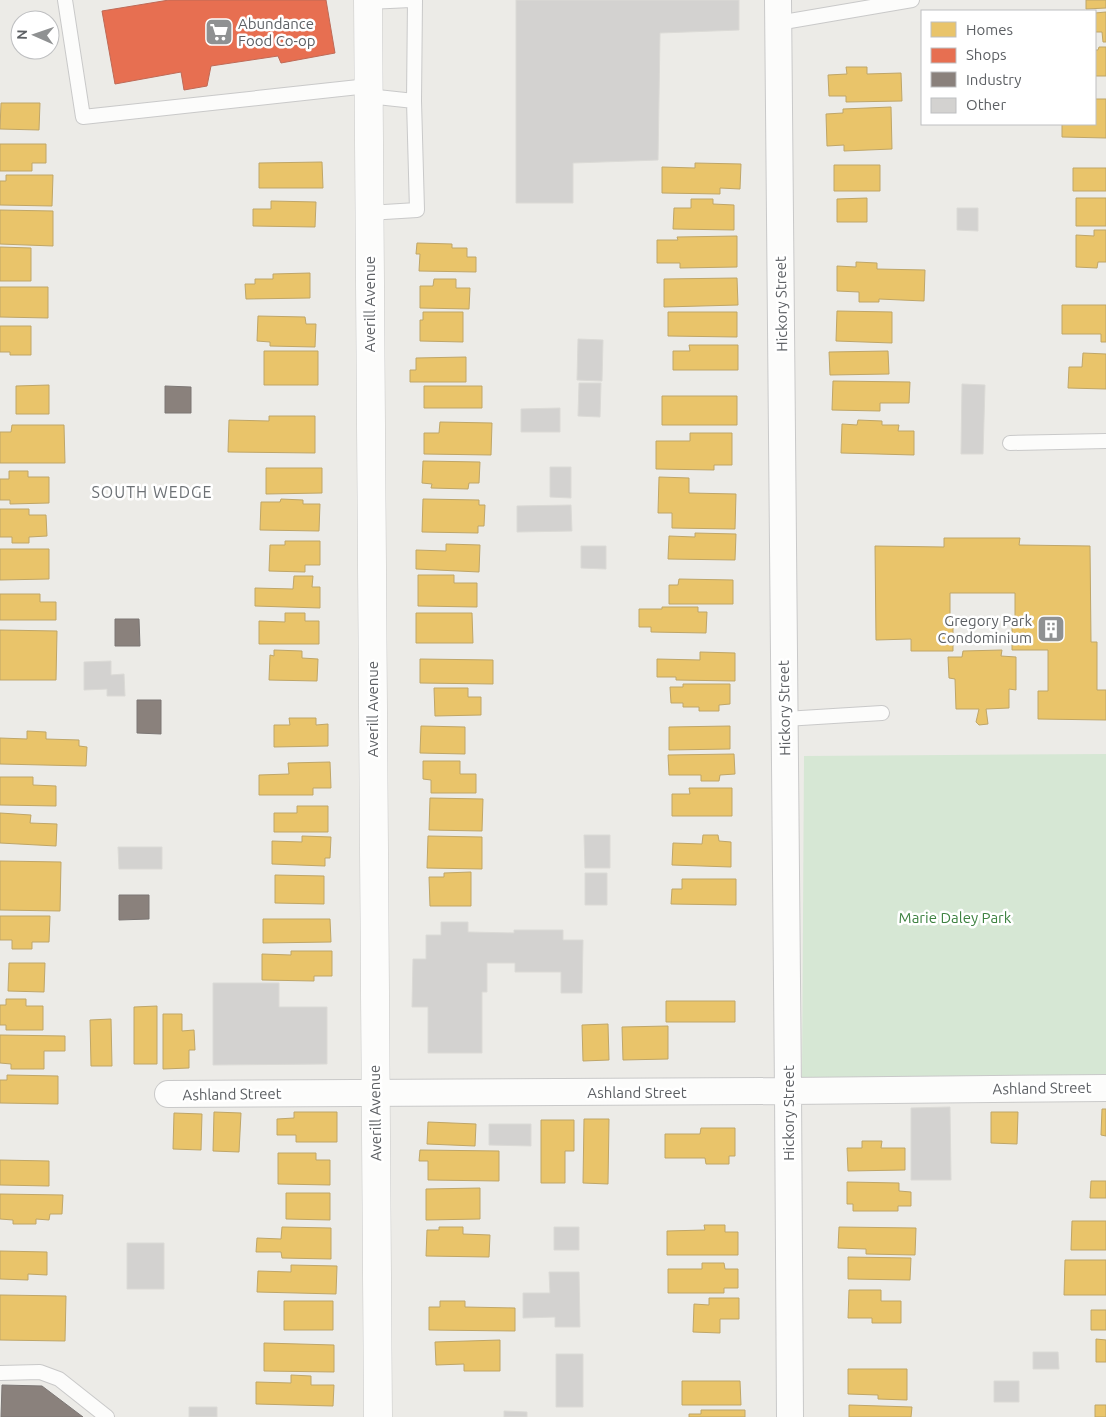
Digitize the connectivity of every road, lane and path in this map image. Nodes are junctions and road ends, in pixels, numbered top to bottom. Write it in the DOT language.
graph roads {
  1 [pos="65,0"];
  2 [pos="411,0"];
  3 [pos="415,0"];
  4 [pos="912,0"];
  5 [pos="368,1"];
  6 [pos="778,11"];
  7 [pos="368,91"];
  8 [pos="414,101"];
  9 [pos="368,213"];
  10 [pos="1106,440"];
  11 [pos="1010,443"];
  12 [pos="882,713"];
  13 [pos="785,719"];
  14 [pos="1106,1088"];
  15 [pos="788,1091"];
  16 [pos="375,1092"];
  17 [pos="168,1094"];
  18 [pos="0,1373"];
  19 [pos="107,1417"];
  20 [pos="378,1417"];
  21 [pos="790,1417"];
  1 -- 7 [label="lane"];
  2 -- 5 [label="lane"];
  3 -- 8 [label="lane"];
  4 -- 6 [label="lane"];
  5 -- 7 [label="street, Averill Avenue"];
  6 -- 13 [label="street, Hickory Street"];
  7 -- 8 [label="lane"];
  7 -- 9 [label="street, Averill Avenue"];
  8 -- 9 [label="lane"];
  9 -- 16 [label="street, Averill Avenue"];
  10 -- 11 [label="lane"];
  12 -- 13 [label="lane"];
  13 -- 15 [label="street, Hickory Street"];
  14 -- 15 [label="street, Ashland Street"];
  15 -- 16 [label="street, Ashland Street"];
  15 -- 21 [label="street, Hickory Street"];
  16 -- 17 [label="street, Ashland Street"];
  16 -- 20 [label="street, Averill Avenue"];
  18 -- 19 [label="lane"];
}
